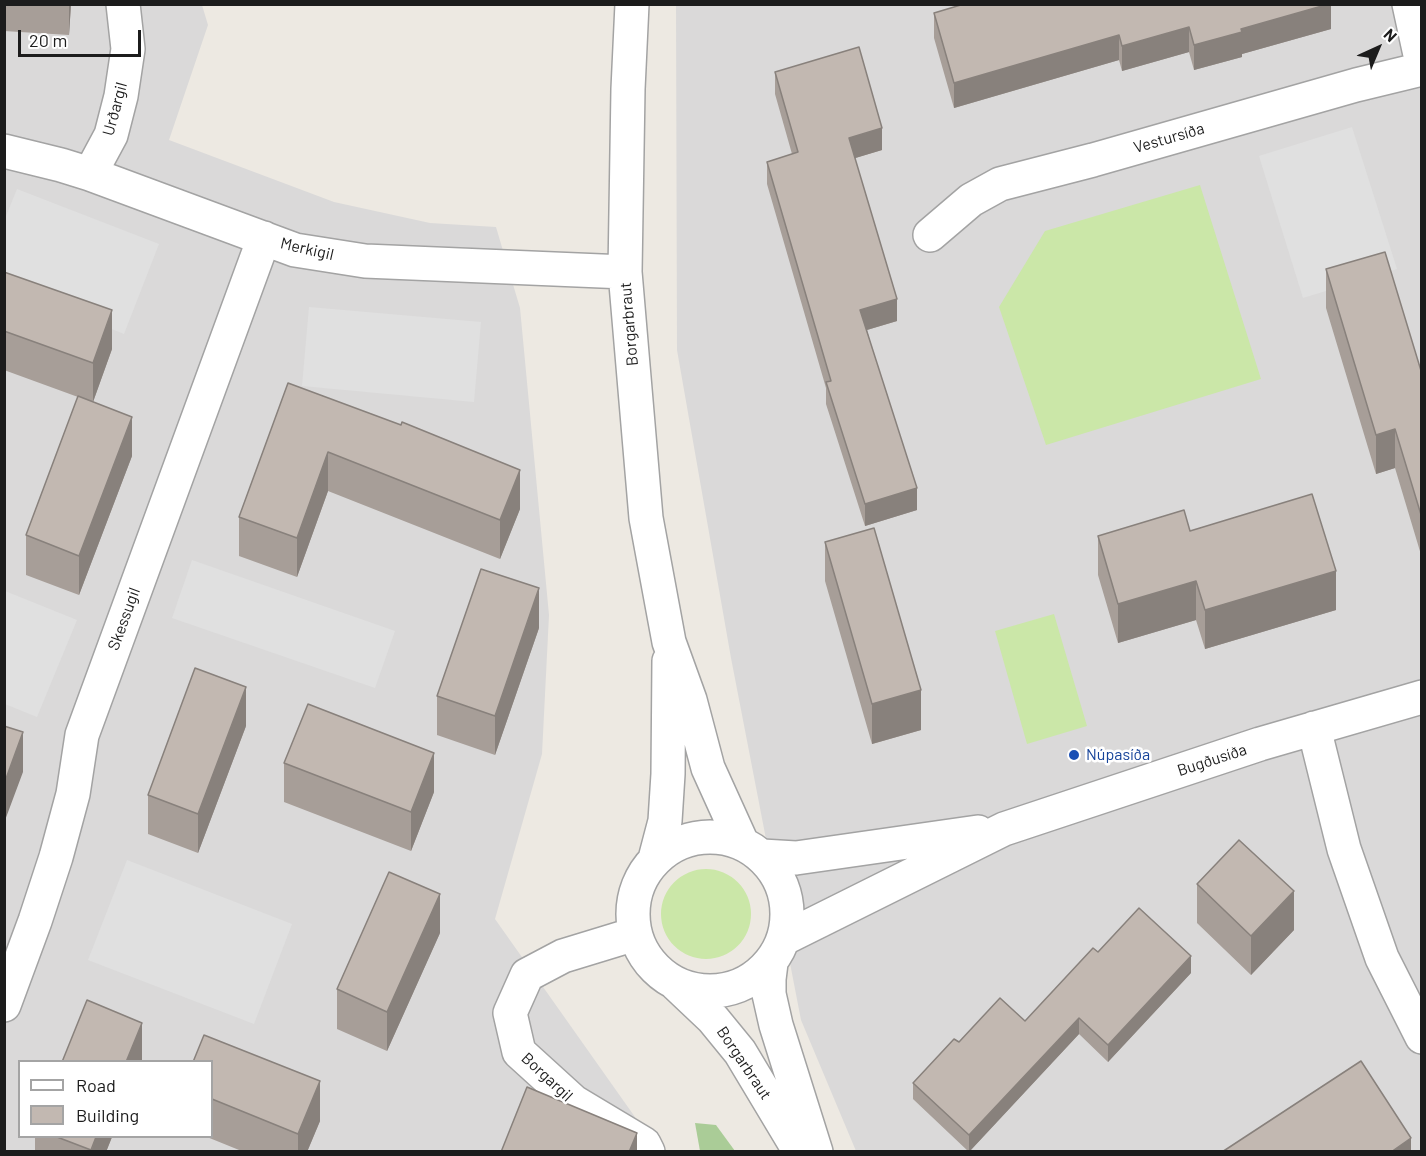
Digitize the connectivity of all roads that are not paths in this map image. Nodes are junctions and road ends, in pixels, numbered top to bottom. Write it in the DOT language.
graph roads {
  1 [pos="123,4"];
  2 [pos="632,4"];
  3 [pos="1409,4"];
  4 [pos="1422,64"];
  5 [pos="1422,69"];
  6 [pos="4,151"];
  7 [pos="90,174"];
  8 [pos="930,235"];
  9 [pos="264,238"];
  10 [pos="625,272"];
  11 [pos="669,642"];
  12 [pos="1422,697"];
  13 [pos="1314,728"];
  14 [pos="1004,829"];
  15 [pos="752,849"];
  16 [pos="655,859"];
  17 [pos="635,934"];
  18 [pos="778,950"];
  19 [pos="676,984"];
  20 [pos="4,1005"];
  21 [pos="1422,1037"];
  22 [pos="648,1152"];
  23 [pos="800,1152"];
  24 [pos="816,1152"];
  1 -- 7 [label="street, Urðargil"];
  2 -- 10 [label="street, Borgarbraut"];
  3 -- 4 [label="street"];
  5 -- 8 [label="street, Vestursíða"];
  6 -- 7 [label="street, Merkigil"];
  7 -- 9 [label="street, Merkigil"];
  9 -- 10 [label="street, Merkigil"];
  9 -- 20 [label="street, Skessugil"];
  10 -- 11 [label="street, Borgarbraut"];
  11 -- 15 [label="street, Borgarbraut"];
  11 -- 16 [label="street, Borgarbraut"];
  12 -- 13 [label="street, Bugðusíða"];
  13 -- 14 [label="street, Bugðusíða"];
  13 -- 21 [label="street"];
  14 -- 15 [label="street, Bugðusíða"];
  14 -- 18 [label="street, Bugðusíða"];
  15 -- 16 [label="street"];
  15 -- 18 [label="street"];
  16 -- 17 [label="street"];
  17 -- 19 [label="street"];
  17 -- 22 [label="street, Borgargil"];
  18 -- 19 [label="street"];
  18 -- 24 [label="street, Borgarbraut"];
  19 -- 23 [label="street, Borgarbraut"];
}
